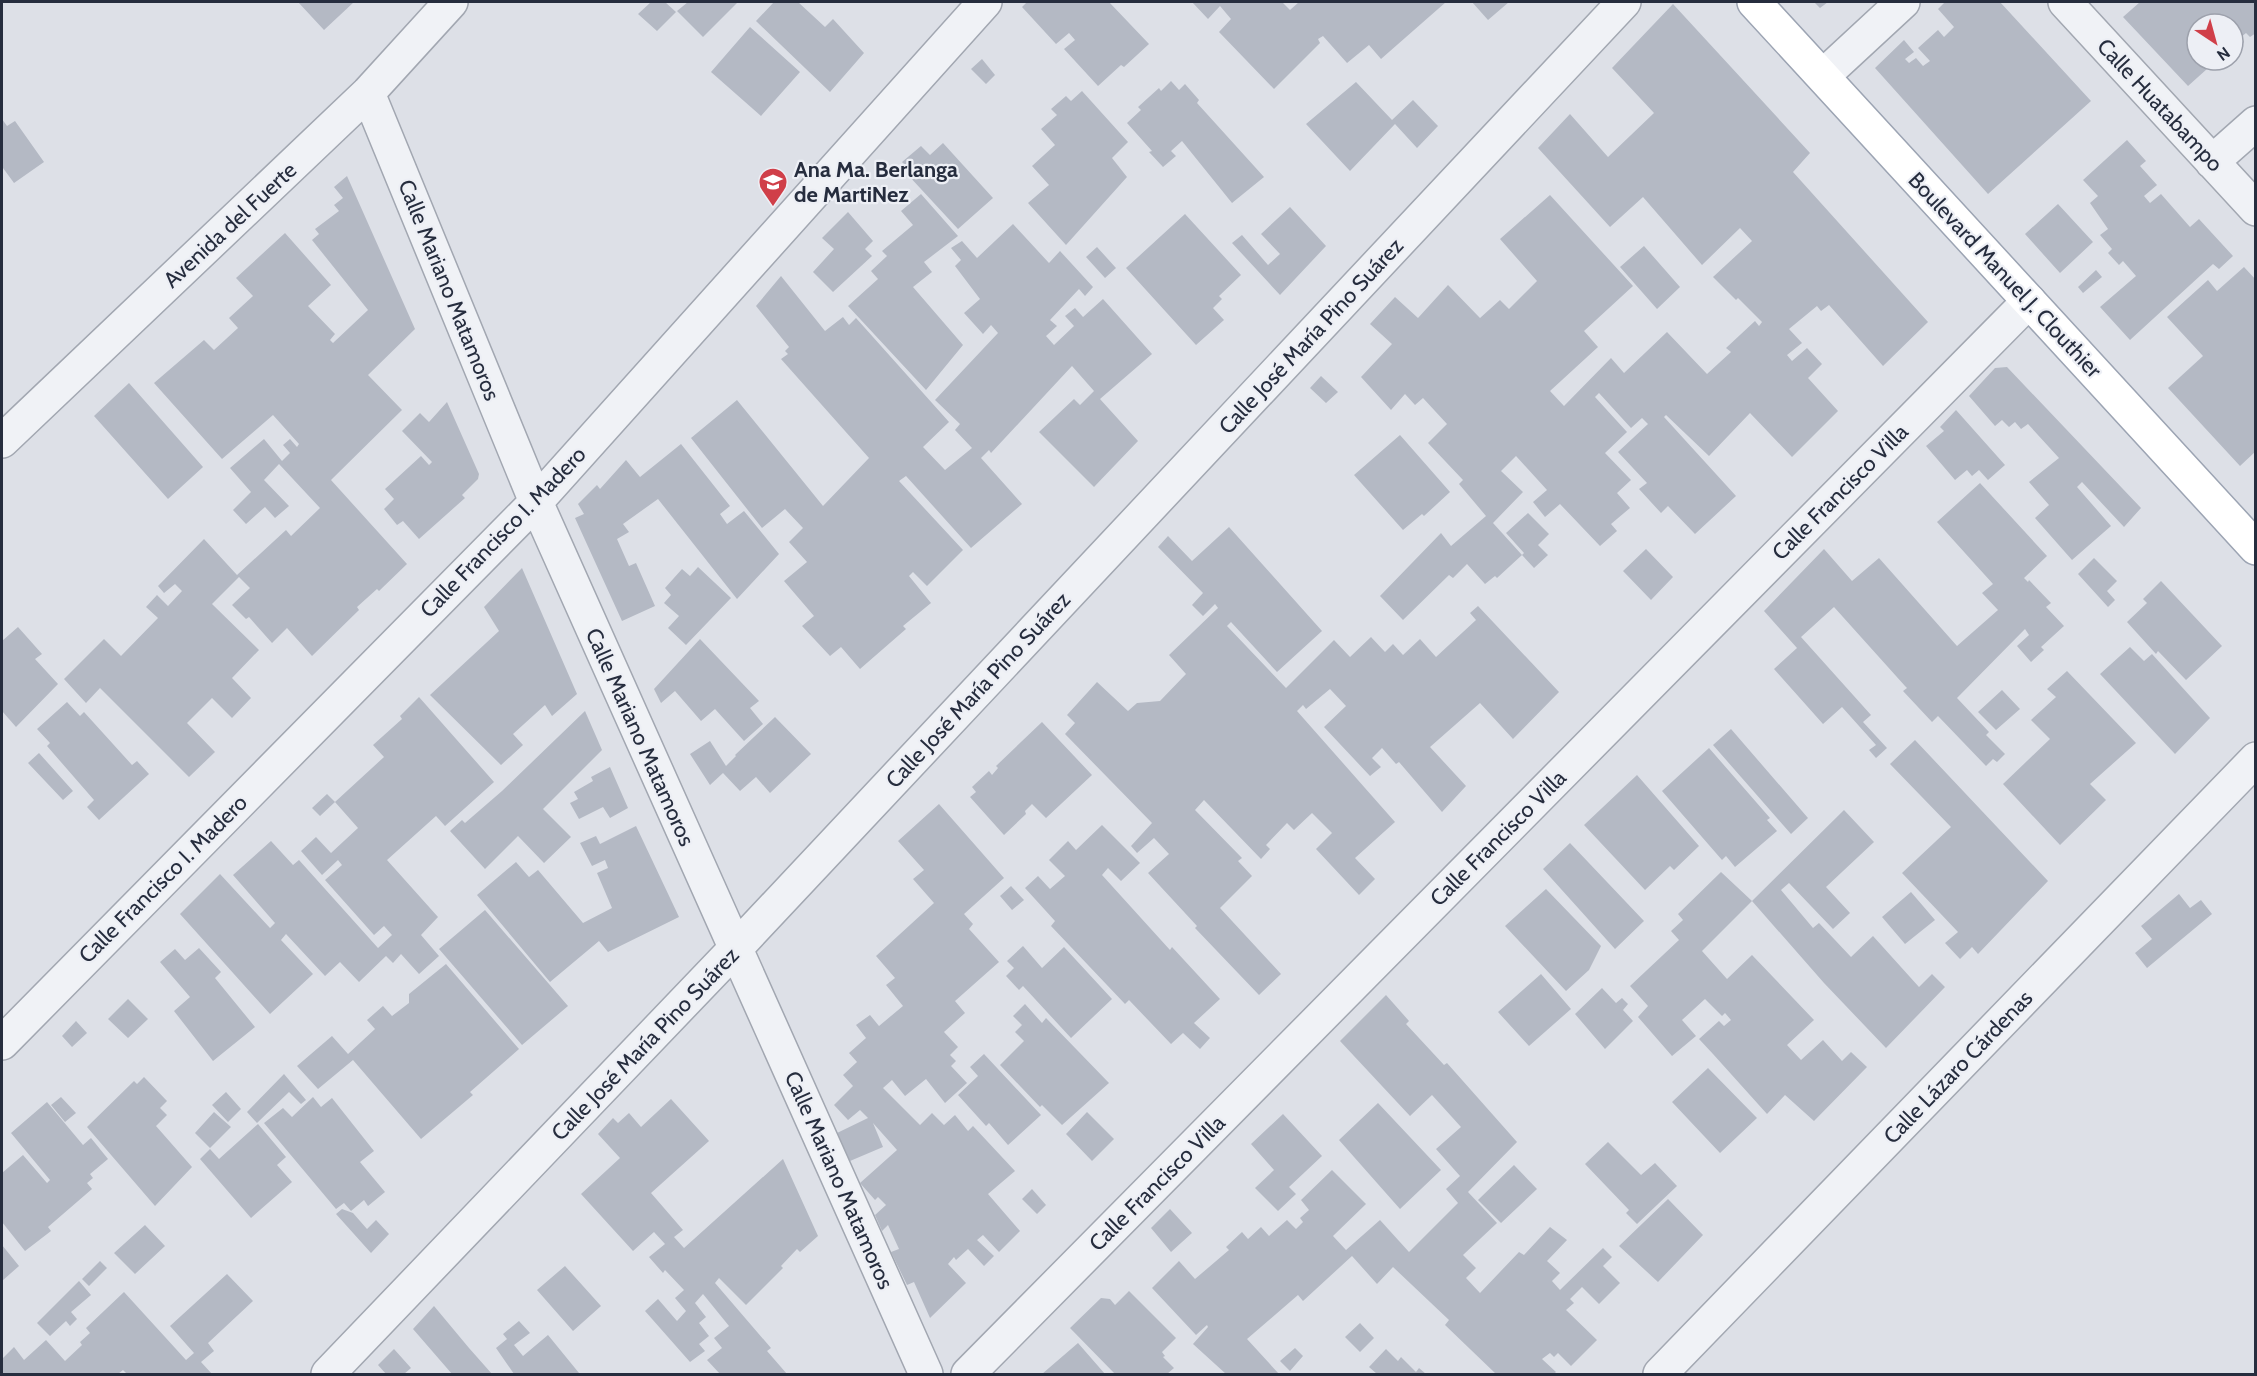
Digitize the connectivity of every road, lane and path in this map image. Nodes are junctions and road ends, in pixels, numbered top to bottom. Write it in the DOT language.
graph roads {
  1 [pos="451,2"];
  2 [pos="985,2"];
  3 [pos="1624,2"];
  4 [pos="1754,2"];
  5 [pos="1903,2"];
  6 [pos="2065,2"];
  7 [pos="1822,76"];
  8 [pos="368,93"];
  9 [pos="2256,123"];
  10 [pos="2212,162"];
  11 [pos="2256,209"];
  12 [pos="2029,301"];
  13 [pos="2,441"];
  14 [pos="536,502"];
  15 [pos="2256,548"];
  16 [pos="2256,759"];
  17 [pos="735,949"];
  18 [pos="2,1043"];
  19 [pos="328,1374"];
  20 [pos="926,1374"];
  21 [pos="968,1374"];
  22 [pos="1660,1374"];
  1 -- 8 [label="street, Avenida del Fuerte"];
  2 -- 14 [label="street, Calle Francisco I. Madero"];
  3 -- 17 [label="street, Calle José María Pino Suárez"];
  4 -- 7 [label="main road, Boulevard Manuel J. Clouthier"];
  5 -- 7 [label="street"];
  6 -- 10 [label="street, Calle Huatabampo"];
  7 -- 12 [label="main road, Boulevard Manuel J. Clouthier"];
  8 -- 13 [label="street, Avenida del Fuerte"];
  8 -- 14 [label="street, Calle Mariano Matamoros"];
  9 -- 10 [label="street"];
  10 -- 11 [label="street, Calle Huatabampo"];
  12 -- 15 [label="main road, Boulevard Manuel J. Clouthier"];
  12 -- 21 [label="street, Calle Francisco Villa"];
  14 -- 17 [label="street, Calle Mariano Matamoros"];
  14 -- 18 [label="street, Calle Francisco I. Madero"];
  16 -- 22 [label="street, Calle Lázaro Cárdenas"];
  17 -- 19 [label="street, Calle José María Pino Suárez"];
  17 -- 20 [label="street, Calle Mariano Matamoros"];
}
